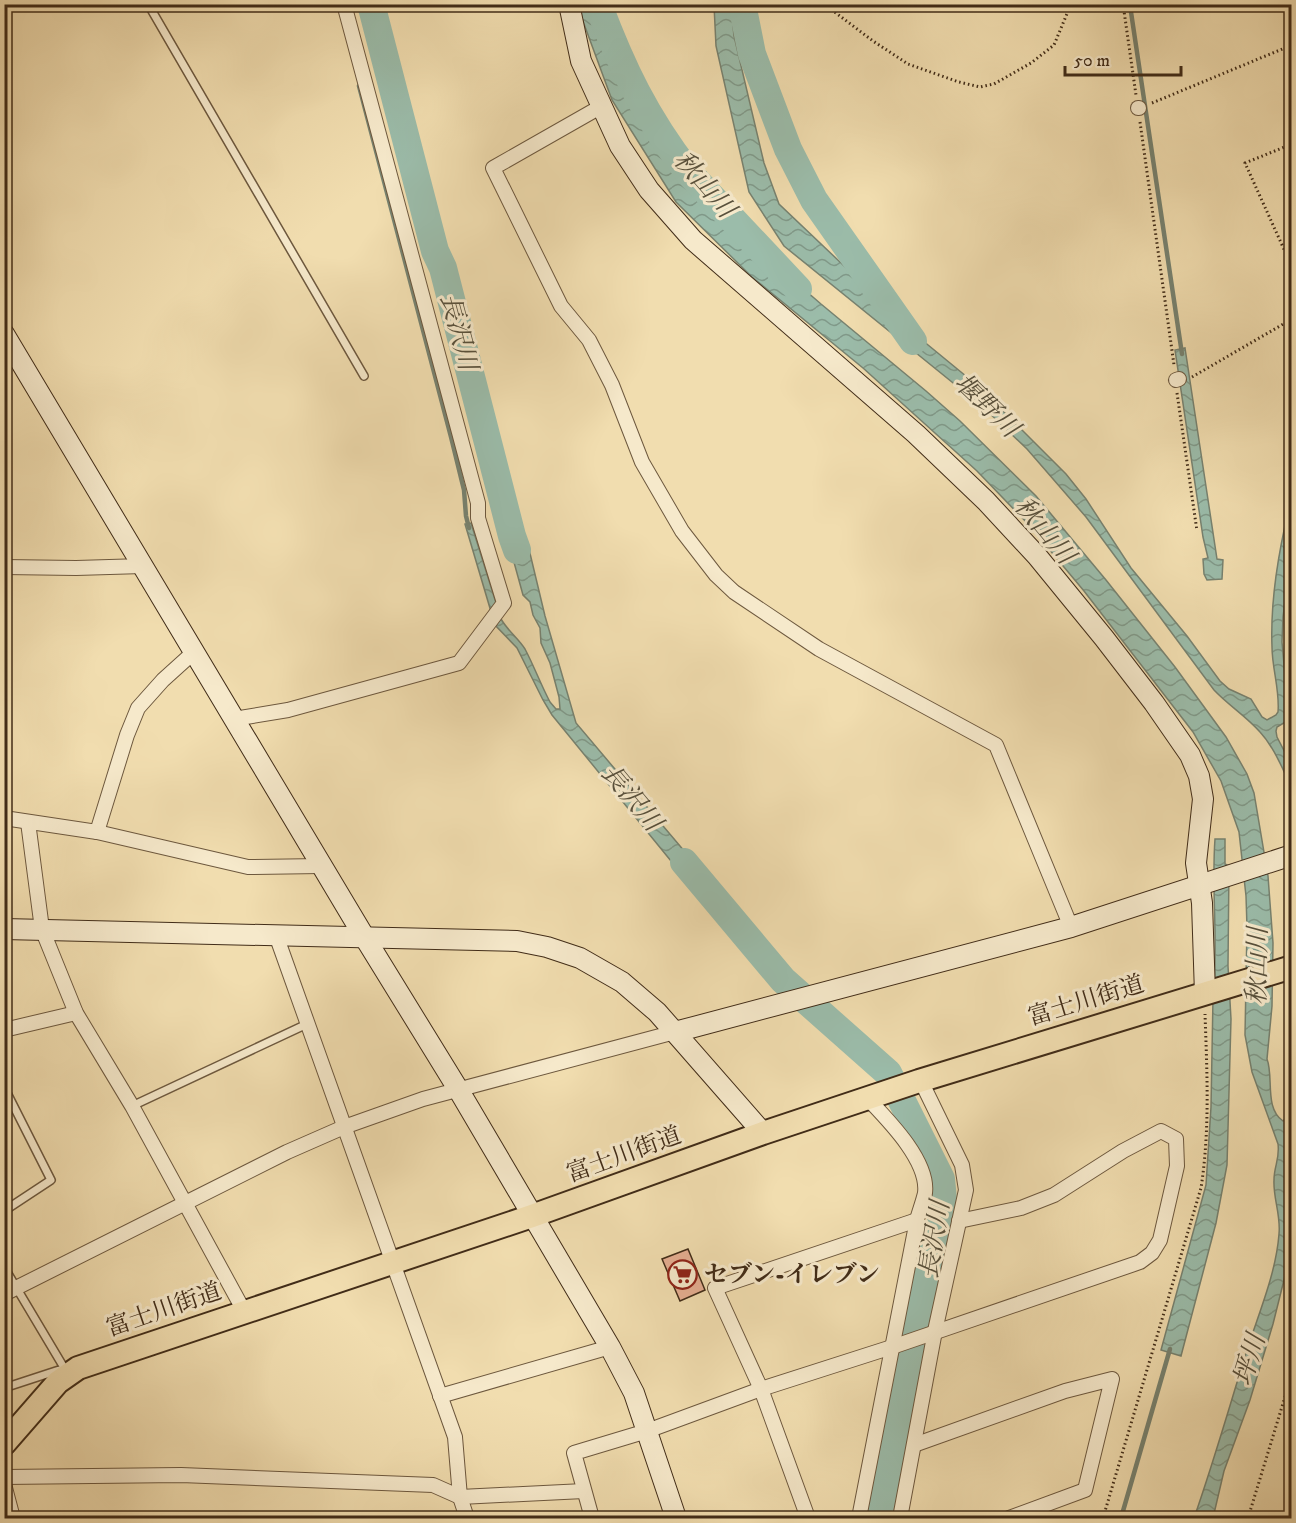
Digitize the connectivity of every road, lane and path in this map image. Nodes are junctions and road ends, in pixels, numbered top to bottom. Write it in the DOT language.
graph roads {
  1 [pos="148,4"];
  2 [pos="344,4"];
  3 [pos="569,4"];
  4 [pos="824,4"];
  5 [pos="1071,4"];
  6 [pos="1134,4"];
  7 [pos="1123,7"];
  8 [pos="1292,45"];
  9 [pos="602,106"];
  10 [pos="1142,106"];
  11 [pos="1292,144"];
  12 [pos="1292,267"];
  13 [pos="1292,319"];
  14 [pos="4,334"];
  15 [pos="364,376"];
  16 [pos="1182,379"];
  17 [pos="1197,531"];
  18 [pos="143,566"];
  19 [pos="4,567"];
  20 [pos="194,652"];
  21 [pos="234,719"];
  22 [pos="4,818"];
  23 [pos="28,822"];
  24 [pos="98,832"];
  25 [pos="1292,855"];
  26 [pos="321,866"];
  27 [pos="1205,883"];
  28 [pos="1071,927"];
  29 [pos="4,928"];
  30 [pos="42,929"];
  31 [pos="276,935"];
  32 [pos="365,938"];
  33 [pos="1292,967"];
  34 [pos="1210,992"];
  35 [pos="76,1013"];
  36 [pos="307,1024"];
  37 [pos="4,1030"];
  38 [pos="675,1032"];
  39 [pos="920,1081"];
  40 [pos="4,1087"];
  41 [pos="458,1089"];
  42 [pos="868,1098"];
  43 [pos="132,1106"];
  44 [pos="344,1127"];
  45 [pos="763,1133"];
  46 [pos="184,1203"];
  47 [pos="4,1211"];
  48 [pos="532,1216"];
  49 [pos="916,1220"];
  50 [pos="958,1221"];
  51 [pos="393,1262"];
  52 [pos="4,1267"];
  53 [pos="11,1291"];
  54 [pos="244,1311"];
  55 [pos="934,1331"];
  56 [pos="895,1346"];
  57 [pos="610,1347"];
  58 [pos="66,1371"];
  59 [pos="1292,1374"];
  60 [pos="4,1388"];
  61 [pos="761,1389"];
  62 [pos="440,1396"];
  63 [pos="647,1431"];
  64 [pos="4,1444"];
  65 [pos="914,1444"];
  66 [pos="4,1477"];
  67 [pos="4,1484"];
  68 [pos="584,1491"];
  69 [pos="460,1497"];
  70 [pos="1292,1507"];
  71 [pos="1046,1512"];
  72 [pos="13,1518"];
  73 [pos="467,1518"];
  74 [pos="592,1518"];
  75 [pos="676,1518"];
  76 [pos="808,1518"];
  77 [pos="860,1518"];
  78 [pos="900,1518"];
  79 [pos="1009,1518"];
  80 [pos="1103,1518"];
  81 [pos="1248,1518"];
  82 [pos="1288,1518"];
  1 -- 15 [label="lane"];
  2 -- 21 [label="street"];
  3 -- 9 [label="street"];
  4 -- 5 [label="path"];
  6 -- 7 [label="path"];
  7 -- 10 [label="path"];
  8 -- 10 [label="path"];
  9 -- 27 [label="street"];
  9 -- 28 [label="street"];
  10 -- 16 [label="path"];
  11 -- 12 [label="path"];
  13 -- 16 [label="path"];
  14 -- 18 [label="street"];
  16 -- 17 [label="path"];
  18 -- 19 [label="street"];
  18 -- 20 [label="street"];
  20 -- 21 [label="street"];
  20 -- 24 [label="street"];
  21 -- 26 [label="street"];
  22 -- 23 [label="street"];
  23 -- 24 [label="street"];
  23 -- 30 [label="street"];
  24 -- 26 [label="street"];
  25 -- 27 [label="street"];
  26 -- 32 [label="street"];
  27 -- 28 [label="street"];
  27 -- 34 [label="street"];
  28 -- 38 [label="street"];
  29 -- 30 [label="street"];
  30 -- 31 [label="street"];
  30 -- 35 [label="street"];
  31 -- 32 [label="street"];
  31 -- 36 [label="street"];
  32 -- 38 [label="street"];
  32 -- 41 [label="street"];
  33 -- 34 [label="main road, 富士川街道"];
  34 -- 39 [label="main road, 富士川街道"];
  34 -- 80 [label="path"];
  35 -- 37 [label="street"];
  35 -- 43 [label="street"];
  36 -- 43 [label="lane"];
  36 -- 44 [label="street"];
  38 -- 41 [label="street"];
  38 -- 45 [label="street"];
  39 -- 42 [label="main road, 富士川街道"];
  39 -- 50 [label="street"];
  40 -- 47 [label="lane"];
  41 -- 44 [label="street"];
  41 -- 48 [label="street"];
  42 -- 45 [label="main road, 富士川街道"];
  42 -- 49 [label="street"];
  43 -- 46 [label="street"];
  44 -- 46 [label="street"];
  44 -- 51 [label="street"];
  45 -- 48 [label="main road, 富士川街道"];
  46 -- 53 [label="street"];
  46 -- 54 [label="street"];
  48 -- 51 [label="main road, 富士川街道"];
  48 -- 57 [label="street"];
  49 -- 56 [label="street"];
  49 -- 61 [label="street"];
  50 -- 55 [label="street"];
  50 -- 55 [label="street"];
  51 -- 54 [label="main road, 富士川街道"];
  51 -- 62 [label="street"];
  52 -- 53 [label="lane"];
  53 -- 58 [label="lane"];
  54 -- 58 [label="main road, 富士川街道"];
  55 -- 56 [label="street"];
  55 -- 65 [label="street"];
  56 -- 61 [label="street"];
  56 -- 77 [label="street"];
  57 -- 62 [label="street"];
  57 -- 63 [label="street"];
  58 -- 60 [label="lane"];
  58 -- 64 [label="main road, 富士川街道"];
  59 -- 81 [label="path"];
  61 -- 63 [label="street"];
  61 -- 76 [label="street"];
  62 -- 69 [label="street"];
  63 -- 68 [label="street"];
  63 -- 75 [label="street"];
  65 -- 71 [label="street"];
  65 -- 78 [label="street"];
  66 -- 69 [label="street"];
  67 -- 72 [label="street"];
  68 -- 69 [label="street"];
  68 -- 74 [label="street"];
  69 -- 73 [label="street"];
  70 -- 82 [label="path"];
  71 -- 79 [label="street"];
}
